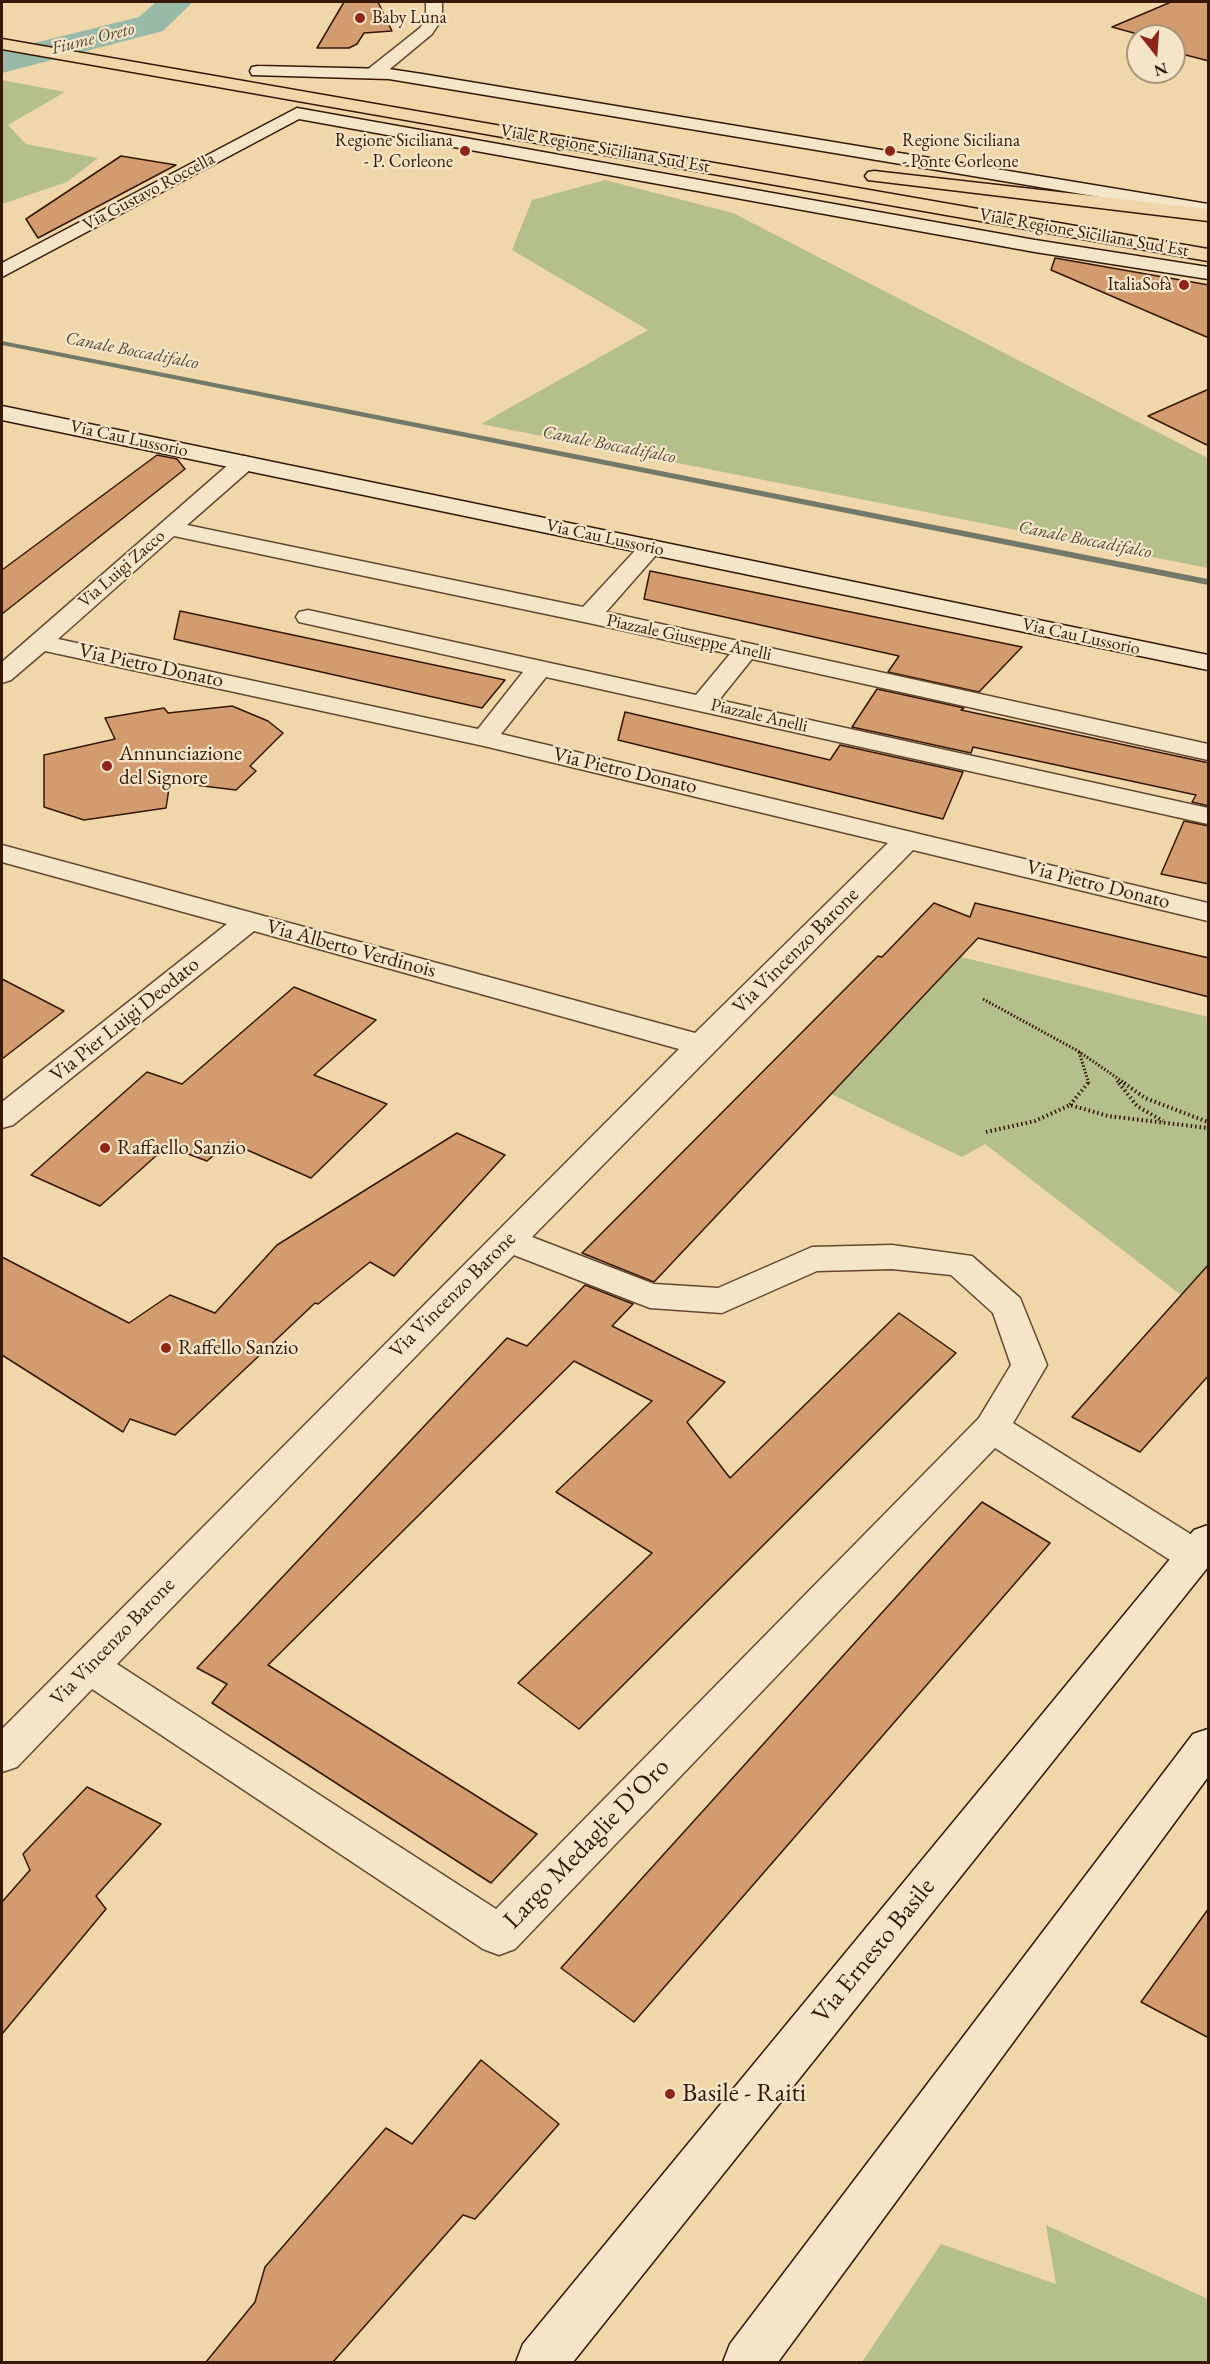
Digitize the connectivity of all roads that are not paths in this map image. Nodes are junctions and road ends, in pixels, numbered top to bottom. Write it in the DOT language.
graph roads {
  1 [pos="434,2"];
  2 [pos="2,27"];
  3 [pos="2,44"];
  4 [pos="129,49"];
  5 [pos="252,70"];
  6 [pos="373,74"];
  7 [pos="384,92"];
  8 [pos="297,113"];
  9 [pos="546,118"];
  10 [pos="580,124"];
  11 [pos="756,176"];
  12 [pos="1209,210"];
  13 [pos="1209,215"];
  14 [pos="1209,233"];
  15 [pos="1209,255"];
  16 [pos="1184,269"];
  17 [pos="2,271"];
  18 [pos="1209,273"];
  19 [pos="2,413"];
  20 [pos="244,464"];
  21 [pos="170,528"];
  22 [pos="651,547"];
  23 [pos="589,616"];
  24 [pos="308,617"];
  25 [pos="39,642"];
  26 [pos="746,651"];
  27 [pos="1209,663"];
  28 [pos="540,668"];
  29 [pos="2,675"];
  30 [pos="703,703"];
  31 [pos="484,738"];
  32 [pos="1209,752"];
  33 [pos="1209,816"];
  34 [pos="908,839"];
  35 [pos="2,853"];
  36 [pos="1209,912"];
  37 [pos="249,921"];
  38 [pos="701,1045"];
  39 [pos="2,1118"];
  40 [pos="508,1240"];
  41 [pos="992,1428"];
  42 [pos="1202,1548"];
  43 [pos="89,1666"];
  44 [pos="1209,1746"];
  45 [pos="2,1755"];
  46 [pos="541,2362"];
  47 [pos="748,2362"];
  1 -- 6 [label="street"];
  2 -- 4 [label="main road"];
  3 -- 11 [label="main road, Viale Regione Siciliana Sud Est"];
  5 -- 6 [label="street, Viale Regione Siciliana Sud Est"];
  5 -- 7 [label="main road, Viale Regione Siciliana Sud Est"];
  6 -- 12 [label="street, Viale Regione Siciliana Sud Est"];
  8 -- 16 [label="street, Viale Regione Siciliana Sud Est"];
  8 -- 17 [label="street, Via Gustavo Roccella"];
  9 -- 10 [label="main road, Viale Regione Siciliana Sud Est"];
  11 -- 15 [label="main road, Viale Regione Siciliana Sud Est"];
  11 -- 16 [label="main road"];
  13 -- 14 [label="main road, Viale Regione Siciliana Sud Est"];
  16 -- 18 [label="street, Viale Regione Siciliana Sud Est"];
  19 -- 20 [label="street, Via Cau Lussorio"];
  20 -- 21 [label="street, Via Luigi Zacco"];
  20 -- 22 [label="street, Via Cau Lussorio"];
  21 -- 23 [label="street, Piazzale Giuseppe Anelli"];
  21 -- 25 [label="street, Via Luigi Zacco"];
  22 -- 23 [label="street"];
  22 -- 27 [label="street, Via Cau Lussorio"];
  23 -- 26 [label="street, Piazzale Giuseppe Anelli"];
  24 -- 28 [label="street, Piazzale Anelli"];
  25 -- 29 [label="street, Via Luigi Zacco"];
  25 -- 31 [label="street, Via Pietro Donato"];
  26 -- 30 [label="street"];
  26 -- 32 [label="street, Piazzale Giuseppe Anelli"];
  28 -- 30 [label="street, Piazzale Anelli"];
  28 -- 31 [label="street"];
  30 -- 33 [label="street, Piazzale Anelli"];
  31 -- 34 [label="street, Via Pietro Donato"];
  34 -- 36 [label="street, Via Pietro Donato"];
  34 -- 38 [label="street, Via Vincenzo Barone"];
  35 -- 37 [label="street, Via Alberto Verdinois"];
  37 -- 38 [label="street, Via Alberto Verdinois"];
  37 -- 39 [label="street, Via Pier Luigi Deodato"];
  38 -- 40 [label="street, Via Vincenzo Barone"];
  40 -- 41 [label="street"];
  40 -- 43 [label="street, Via Vincenzo Barone"];
  41 -- 42 [label="street"];
  41 -- 43 [label="street, Largo Medaglie D'Oro"];
  42 -- 46 [label="street, Via Ernesto Basile"];
  43 -- 45 [label="street, Via Vincenzo Barone"];
  44 -- 47 [label="street"];
}
